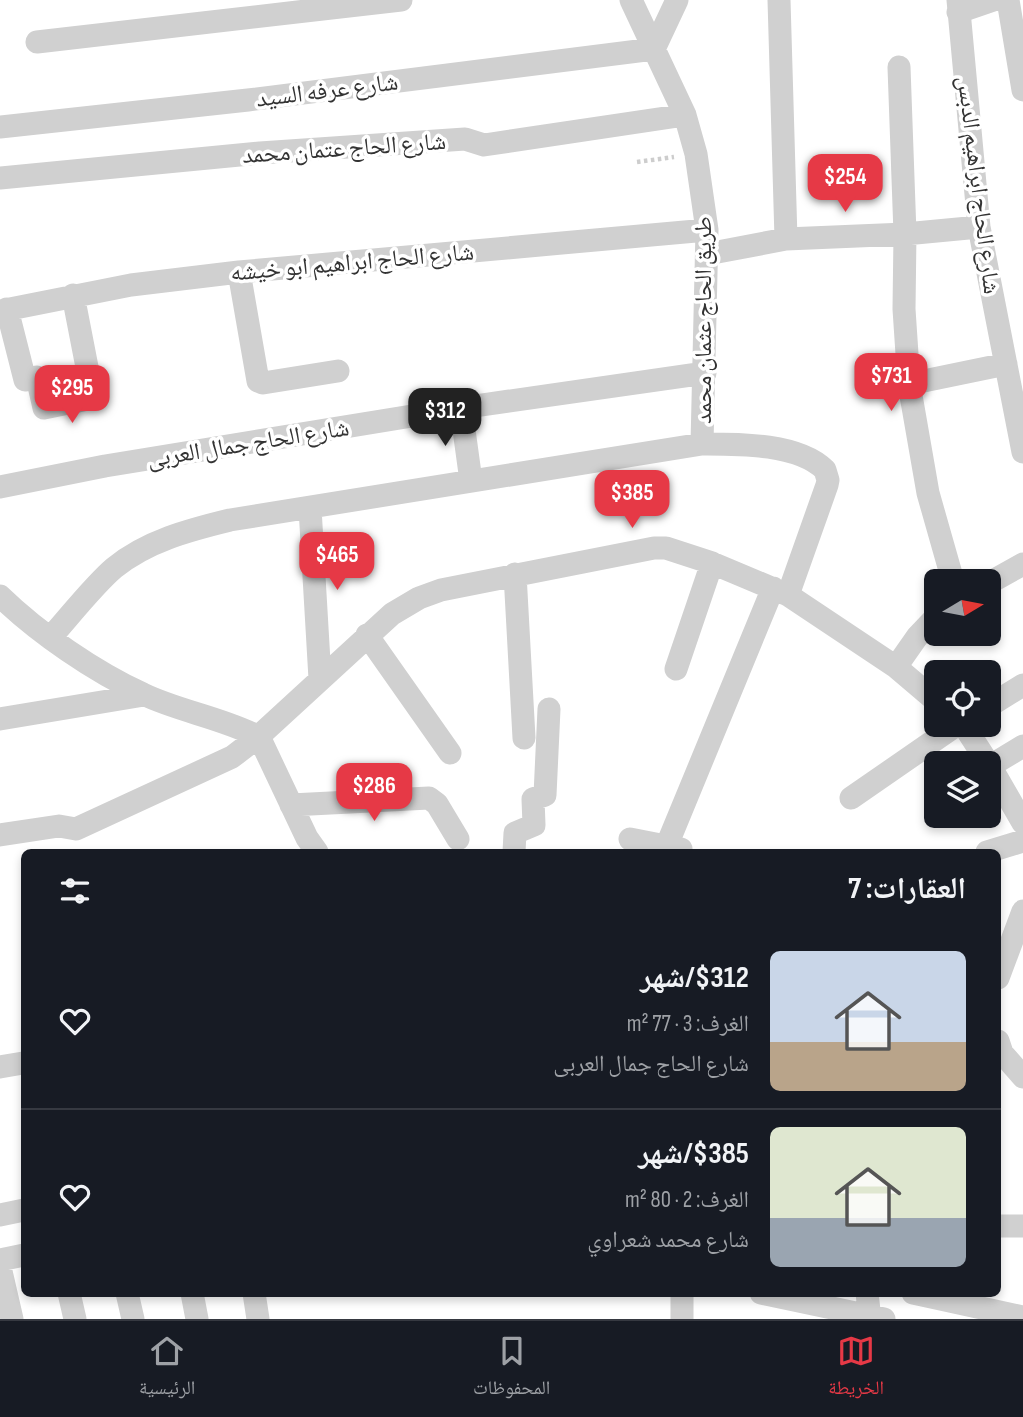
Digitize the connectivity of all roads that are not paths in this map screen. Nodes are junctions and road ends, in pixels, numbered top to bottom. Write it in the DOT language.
graph roads {
  1 [pos="401,0"];
  2 [pos="631,0"];
  3 [pos="677,0"];
  4 [pos="779,0"];
  5 [pos="993,0"];
  6 [pos="1008,0"];
  7 [pos="958,6"];
  8 [pos="37,42"];
  9 [pos="654,49"];
  10 [pos="899,67"];
  11 [pos="1023,90"];
  12 [pos="685,115"];
  13 [pos="0,127"];
  14 [pos="0,178"];
  15 [pos="979,227"];
  16 [pos="707,230"];
  17 [pos="905,234"];
  18 [pos="786,239"];
  19 [pos="707,254"];
  20 [pos="239,272"];
  21 [pos="73,295"];
  22 [pos="4,310"];
  23 [pos="1006,364"];
  24 [pos="338,371"];
  25 [pos="705,373"];
  26 [pos="909,384"];
  27 [pos="461,408"];
  28 [pos="702,444"];
  29 [pos="1023,452"];
  30 [pos="471,481"];
  31 [pos="0,487"];
  32 [pos="310,508"];
  33 [pos="712,563"];
  34 [pos="1023,564"];
  35 [pos="950,569"];
  36 [pos="515,575"];
  37 [pos="1001,576"];
  38 [pos="781,592"];
  39 [pos="3,602"];
  40 [pos="924,630"];
  41 [pos="367,635"];
  42 [pos="51,638"];
  43 [pos="896,667"];
  44 [pos="676,669"];
  45 [pos="320,679"];
  46 [pos="1023,685"];
  47 [pos="924,691"];
  48 [pos="144,695"];
  49 [pos="1001,699"];
  50 [pos="549,709"];
  51 [pos="0,719"];
  52 [pos="258,737"];
  53 [pos="939,737"];
  54 [pos="524,738"];
  55 [pos="1023,746"];
  56 [pos="450,753"];
  57 [pos="1001,758"];
  58 [pos="1001,783"];
  59 [pos="851,798"];
  60 [pos="291,805"];
  61 [pos="1020,812"];
  62 [pos="0,835"];
  63 [pos="629,838"];
  64 [pos="458,839"];
  65 [pos="1023,841"];
  66 [pos="305,848"];
  67 [pos="514,849"];
  68 [pos="997,849"];
  69 [pos="1023,911"];
  70 [pos="1001,970"];
  71 [pos="1001,1050"];
  72 [pos="1023,1077"];
  73 [pos="21,1211"];
  74 [pos="0,1215"];
  75 [pos="1001,1226"];
  76 [pos="1023,1227"];
  77 [pos="21,1256"];
  78 [pos="0,1260"];
  79 [pos="0,1267"];
  80 [pos="70,1297"];
  81 [pos="128,1297"];
  82 [pos="193,1297"];
  83 [pos="255,1297"];
  84 [pos="682,1297"];
  85 [pos="784,1297"];
  86 [pos="923,1297"];
  87 [pos="872,1312"];
  88 [pos="961,1312"];
  89 [pos="1023,1317"];
  90 [pos="12,1319"];
  91 [pos="75,1319"];
  92 [pos="133,1319"];
  93 [pos="197,1319"];
  94 [pos="258,1319"];
  95 [pos="682,1319"];
  1 -- 8 [label="street"];
  2 -- 9 [label="street, طريق الحاج عثمان محمد"];
  3 -- 9 [label="street"];
  4 -- 18 [label="street"];
  5 -- 7 [label="street"];
  6 -- 11 [label="street"];
  7 -- 15 [label="street, شارع الحاج ابراهيم الدبس"];
  9 -- 12 [label="street, طريق الحاج عثمان محمد"];
  9 -- 13 [label="street, شارع عرفه السيد"];
  10 -- 17 [label="street"];
  12 -- 14 [label="street, شارع الحاج عتمان محمد"];
  12 -- 16 [label="street, طريق الحاج عثمان محمد"];
  15 -- 17 [label="street"];
  15 -- 23 [label="street, شارع الحاج ابراهيم الدبس"];
  16 -- 19 [label="street, طريق الحاج عثمان محمد"];
  16 -- 20 [label="street, شارع الحاج ابراهيم ابو خيشه"];
  17 -- 18 [label="street"];
  17 -- 26 [label="street"];
  18 -- 19 [label="street"];
  19 -- 25 [label="street, طريق الحاج عثمان محمد"];
  20 -- 21 [label="street, شارع الحاج ابراهيم ابو خيشه"];
  20 -- 24 [label="street"];
  21 -- 22 [label="street, شارع الحاج ابراهيم ابو خيشه"];
  21 -- 22 [label="street"];
  23 -- 26 [label="street"];
  23 -- 29 [label="street, شارع الحاج ابراهيم الدبس"];
  25 -- 27 [label="street, شارع الحاج جمال العربى"];
  25 -- 28 [label="street, طريق الحاج عثمان محمد"];
  26 -- 35 [label="street"];
  27 -- 30 [label="street"];
  27 -- 31 [label="street, شارع الحاج جمال العربى"];
  28 -- 30 [label="street"];
  28 -- 38 [label="street"];
  30 -- 32 [label="street"];
  32 -- 42 [label="street"];
  32 -- 45 [label="street"];
  33 -- 36 [label="street"];
  33 -- 38 [label="street"];
  33 -- 44 [label="street"];
  34 -- 37 [label="street"];
  36 -- 41 [label="street"];
  36 -- 54 [label="street"];
  38 -- 43 [label="street"];
  38 -- 63 [label="street"];
  39 -- 42 [label="street"];
  40 -- 43 [label="street"];
  41 -- 45 [label="street"];
  41 -- 56 [label="street"];
  42 -- 48 [label="street"];
  43 -- 47 [label="street"];
  45 -- 52 [label="street"];
  46 -- 49 [label="street"];
  48 -- 51 [label="street"];
  48 -- 52 [label="street"];
  50 -- 67 [label="street"];
  52 -- 60 [label="street"];
  52 -- 62 [label="street"];
  53 -- 59 [label="street"];
  55 -- 57 [label="street"];
  58 -- 61 [label="street"];
  60 -- 64 [label="street"];
  60 -- 66 [label="street"];
  65 -- 68 [label="street"];
  69 -- 70 [label="street"];
  71 -- 72 [label="street"];
  73 -- 74 [label="street"];
  75 -- 76 [label="street"];
  77 -- 78 [label="street"];
  79 -- 90 [label="street"];
  80 -- 91 [label="street"];
  81 -- 92 [label="street"];
  82 -- 93 [label="street"];
  83 -- 94 [label="street"];
  84 -- 95 [label="street"];
  85 -- 87 [label="street"];
  86 -- 88 [label="street"];
  88 -- 89 [label="street"];
}
